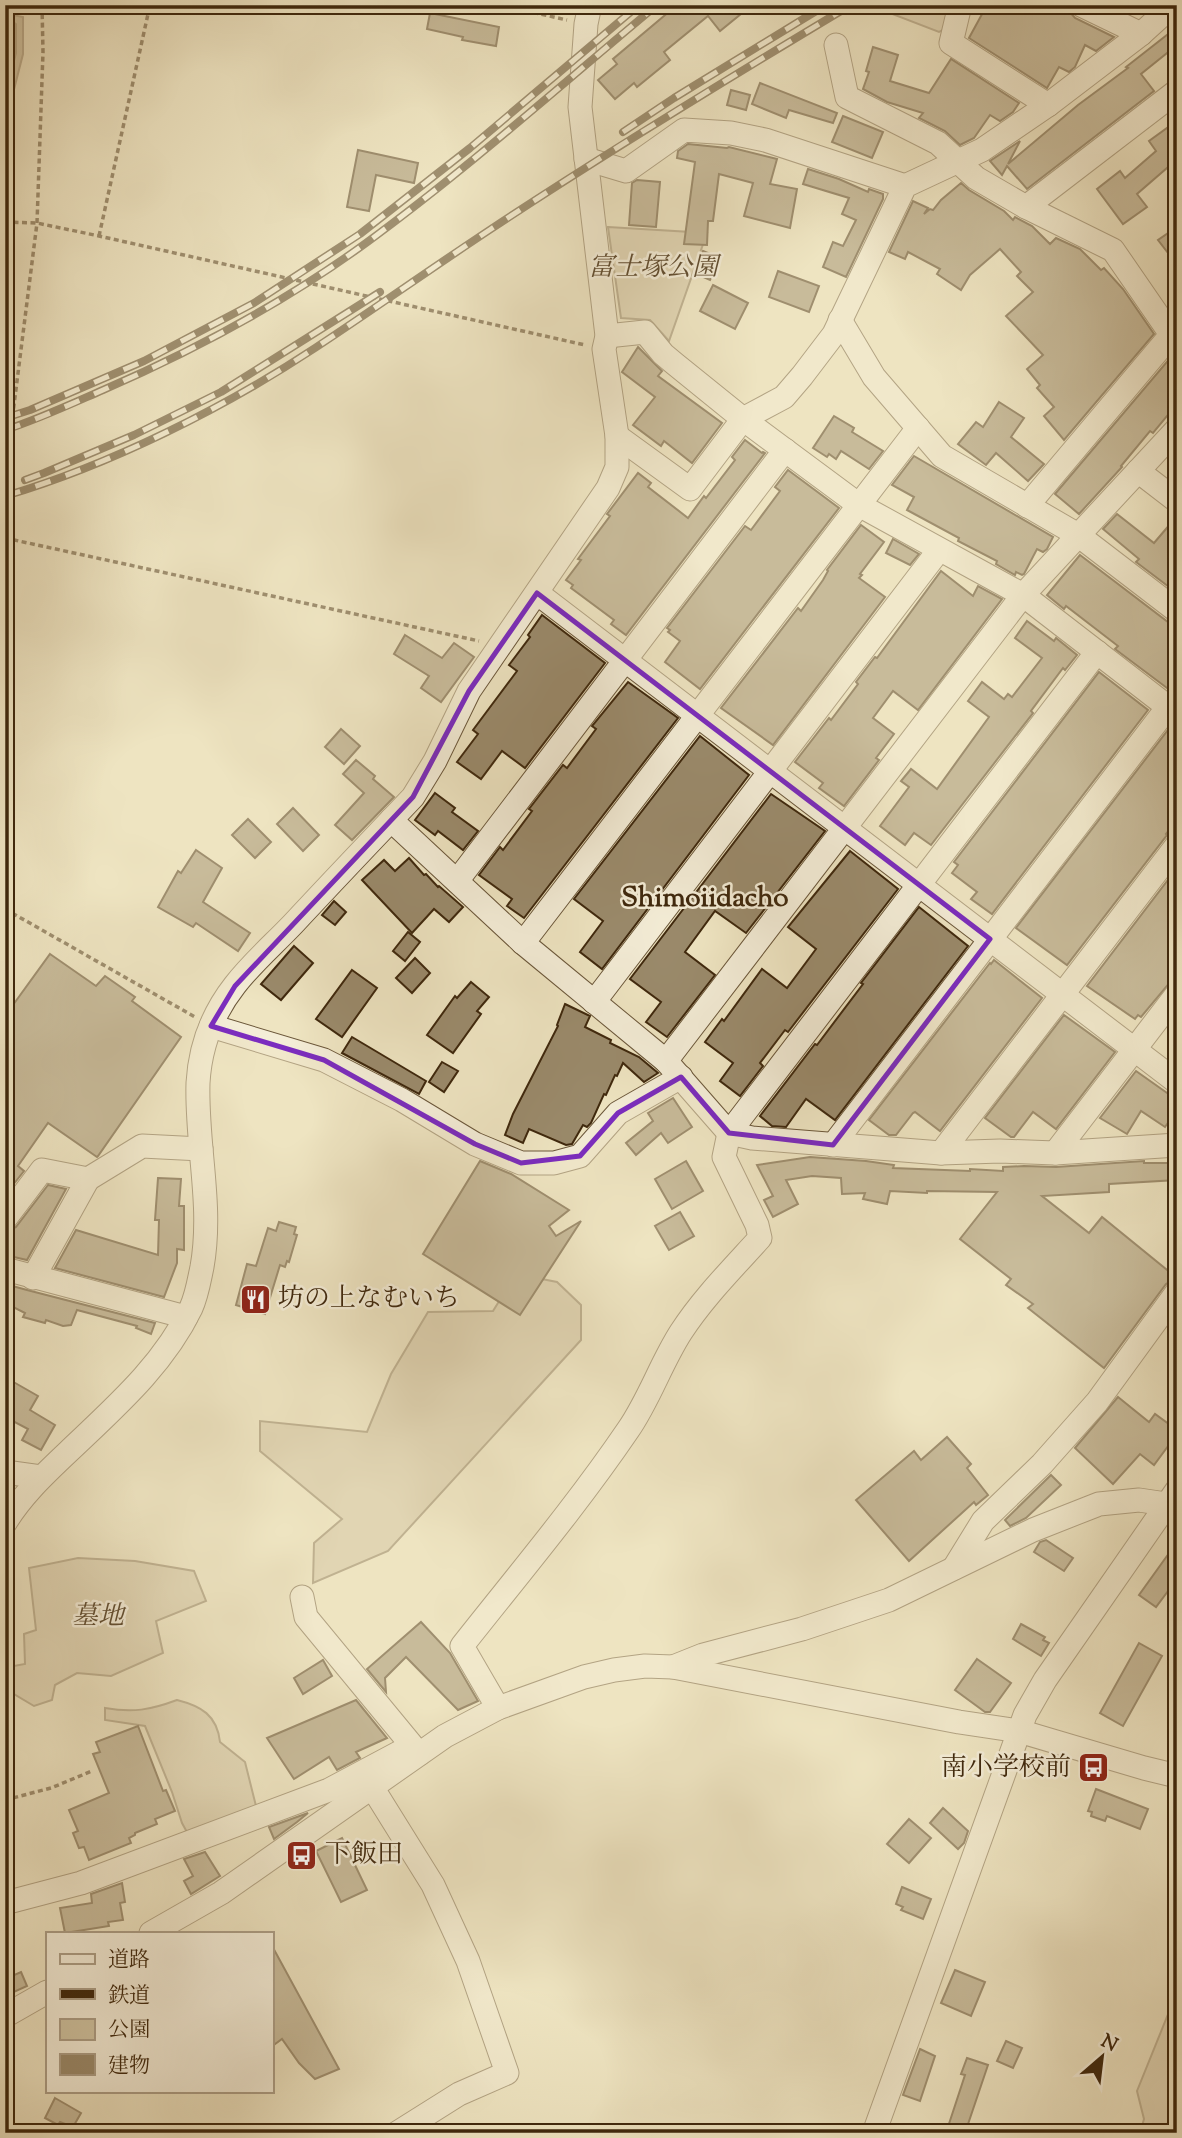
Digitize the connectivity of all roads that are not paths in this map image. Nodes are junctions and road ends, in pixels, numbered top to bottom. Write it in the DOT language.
graph roads {
  1 [pos="960,5"];
  2 [pos="1081,5"];
  3 [pos="1173,5"];
  4 [pos="588,15"];
  5 [pos="1141,34"];
  6 [pos="836,46"];
  7 [pos="1177,91"];
  8 [pos="1048,105"];
  9 [pos="586,159"];
  10 [pos="959,161"];
  11 [pos="905,186"];
  12 [pos="1026,207"];
  13 [pos="840,320"];
  14 [pos="1174,339"];
  15 [pos="606,343"];
  16 [pos="743,419"];
  17 [pos="918,428"];
  18 [pos="1177,429"];
  19 [pos="617,436"];
  20 [pos="785,450"];
  21 [pos="1138,471"];
  22 [pos="1177,501"];
  23 [pos="859,505"];
  24 [pos="1027,506"];
  25 [pos="1078,535"];
  26 [pos="939,550"];
  27 [pos="537,593"];
  28 [pos="1023,596"];
  29 [pos="1177,611"];
  30 [pos="1097,652"];
  31 [pos="625,661"];
  32 [pos="1172,710"];
  33 [pos="698,716"];
  34 [pos="770,772"];
  35 [pos="391,820"];
  36 [pos="844,828"];
  37 [pos="1177,845"];
  38 [pos="457,881"];
  39 [pos="919,885"];
  40 [pos="990,939"];
  41 [pos="523,943"];
  42 [pos="1062,994"];
  43 [pos="1177,994"];
  44 [pos="594,1002"];
  45 [pos="211,1026"];
  46 [pos="1135,1049"];
  47 [pos="673,1069"];
  48 [pos="1177,1082"];
  49 [pos="729,1133"];
  50 [pos="833,1145"];
  51 [pos="1177,1145"];
  52 [pos="201,1149"];
  53 [pos="941,1153"];
  54 [pos="1055,1153"];
  55 [pos="88,1179"];
  56 [pos="5,1219"];
  57 [pos="5,1269"];
  58 [pos="33,1278"];
  59 [pos="1177,1292"];
  60 [pos="186,1317"];
  61 [pos="5,1472"];
  62 [pos="41,1477"];
  63 [pos="1171,1497"];
  64 [pos="5,1523"];
  65 [pos="954,1568"];
  66 [pos="302,1597"];
  67 [pos="673,1667"];
  68 [pos="498,1708"];
  69 [pos="1019,1731"];
  70 [pos="415,1750"];
  71 [pos="1177,1776"];
  72 [pos="372,1787"];
  73 [pos="5,1903"];
  74 [pos="153,1932"];
  75 [pos="46,1993"];
  76 [pos="5,2017"];
  77 [pos="397,2133"];
  78 [pos="874,2133"];
  1 -- 8 [label="street"];
  2 -- 5 [label="street"];
  3 -- 5 [label="street"];
  4 -- 9 [label="street"];
  5 -- 8 [label="street"];
  6 -- 10 [label="street"];
  7 -- 12 [label="street"];
  8 -- 10 [label="street"];
  9 -- 11 [label="street"];
  9 -- 15 [label="street"];
  10 -- 11 [label="street"];
  10 -- 12 [label="street"];
  11 -- 13 [label="street"];
  12 -- 14 [label="street"];
  13 -- 16 [label="street"];
  13 -- 17 [label="street"];
  14 -- 24 [label="street"];
  15 -- 16 [label="street"];
  15 -- 19 [label="street"];
  16 -- 19 [label="street"];
  16 -- 20 [label="street"];
  17 -- 23 [label="street"];
  17 -- 24 [label="street"];
  18 -- 21 [label="street"];
  19 -- 27 [label="street"];
  20 -- 23 [label="street"];
  20 -- 31 [label="street"];
  21 -- 22 [label="street"];
  21 -- 25 [label="street"];
  23 -- 26 [label="street"];
  23 -- 33 [label="street"];
  24 -- 25 [label="street"];
  25 -- 28 [label="street"];
  25 -- 29 [label="street"];
  26 -- 28 [label="street"];
  26 -- 34 [label="street"];
  27 -- 31 [label="street"];
  27 -- 35 [label="street"];
  28 -- 30 [label="street"];
  28 -- 36 [label="street"];
  30 -- 32 [label="street"];
  30 -- 39 [label="street"];
  31 -- 33 [label="street"];
  31 -- 38 [label="street"];
  32 -- 40 [label="street"];
  33 -- 34 [label="street"];
  33 -- 41 [label="street"];
  34 -- 36 [label="street"];
  34 -- 44 [label="street"];
  35 -- 38 [label="street"];
  35 -- 45 [label="street"];
  36 -- 39 [label="street"];
  36 -- 47 [label="street"];
  37 -- 42 [label="street"];
  38 -- 41 [label="street"];
  39 -- 40 [label="street"];
  39 -- 49 [label="street"];
  40 -- 42 [label="street"];
  40 -- 50 [label="street"];
  41 -- 44 [label="street"];
  42 -- 46 [label="street"];
  42 -- 53 [label="street"];
  43 -- 46 [label="street"];
  44 -- 47 [label="street"];
  45 -- 47 [label="street"];
  45 -- 52 [label="street"];
  46 -- 48 [label="street"];
  46 -- 54 [label="street"];
  47 -- 49 [label="street"];
  49 -- 50 [label="street"];
  49 -- 68 [label="street"];
  50 -- 53 [label="street"];
  51 -- 54 [label="street"];
  52 -- 55 [label="street"];
  52 -- 60 [label="street"];
  53 -- 54 [label="street"];
  55 -- 56 [label="street"];
  55 -- 58 [label="street"];
  57 -- 58 [label="street"];
  58 -- 60 [label="street"];
  59 -- 65 [label="street"];
  60 -- 62 [label="street"];
  61 -- 62 [label="street"];
  62 -- 64 [label="street"];
  63 -- 65 [label="street"];
  63 -- 69 [label="street"];
  65 -- 67 [label="street"];
  66 -- 70 [label="street"];
  67 -- 68 [label="street"];
  67 -- 69 [label="street"];
  68 -- 70 [label="street"];
  69 -- 71 [label="street"];
  69 -- 78 [label="street"];
  70 -- 72 [label="street"];
  70 -- 73 [label="street"];
  72 -- 74 [label="street"];
  72 -- 77 [label="street"];
  75 -- 76 [label="street"];
}
